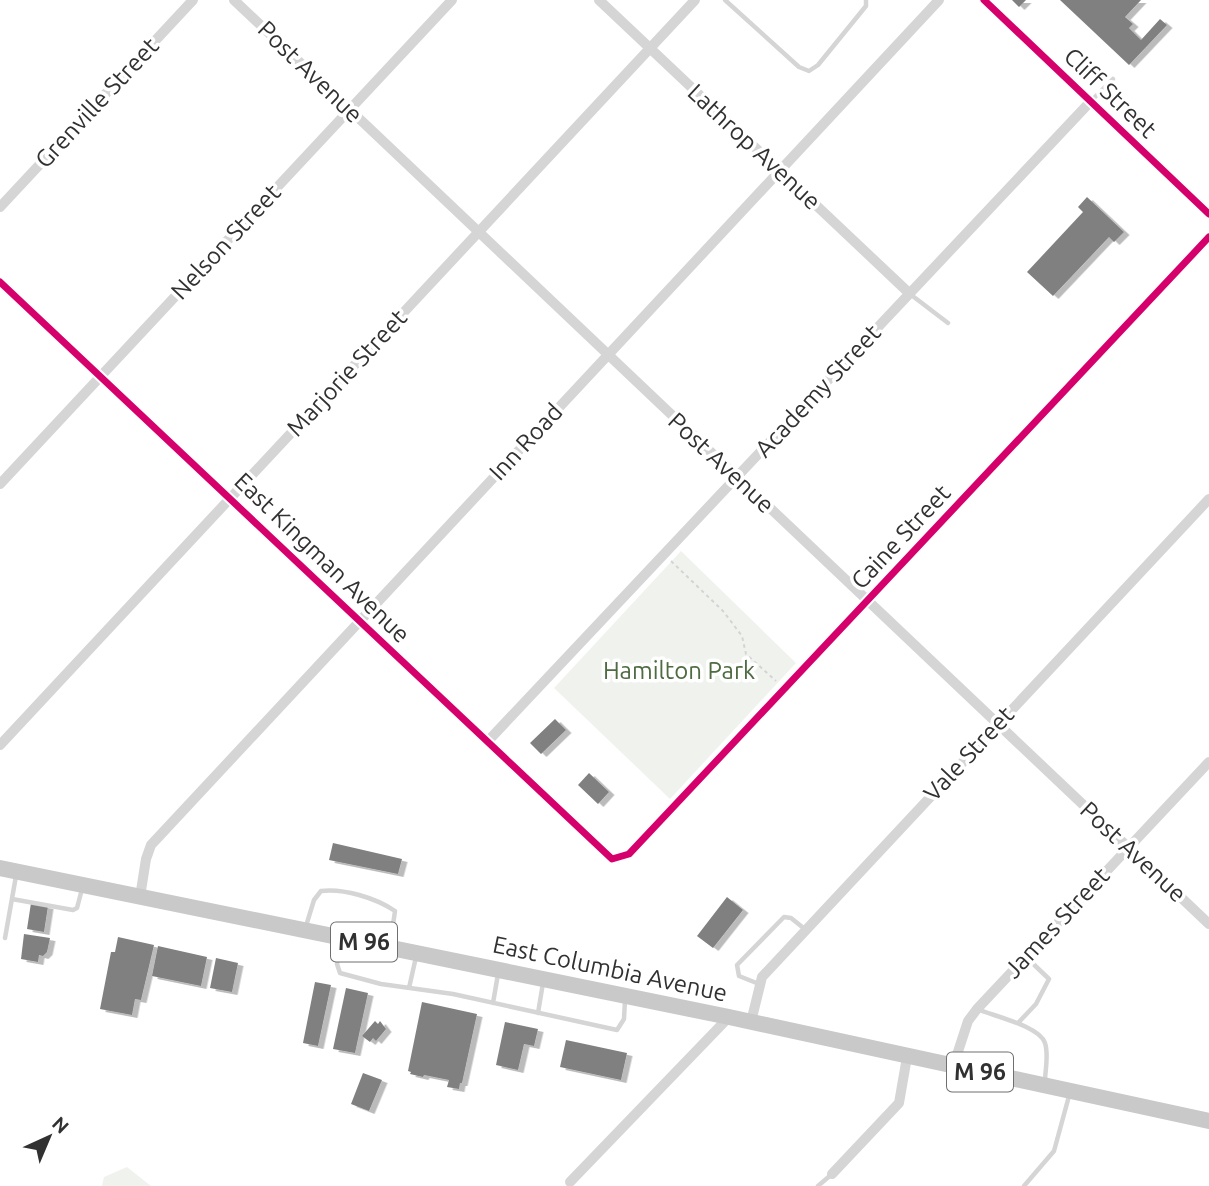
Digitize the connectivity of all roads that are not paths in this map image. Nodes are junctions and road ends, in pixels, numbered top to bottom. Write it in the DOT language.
graph roads {
  1 [pos="194,0"];
  2 [pos="234,0"];
  3 [pos="452,0"];
  4 [pos="599,0"];
  5 [pos="695,0"];
  6 [pos="725,0"];
  7 [pos="866,0"];
  8 [pos="939,0"];
  9 [pos="984,0"];
  10 [pos="650,48"];
  11 [pos="1113,79"];
  12 [pos="1091,101"];
  13 [pos="349,110"];
  14 [pos="778,170"];
  15 [pos="0,207"];
  16 [pos="1209,214"];
  17 [pos="478,232"];
  18 [pos="1209,237"];
  19 [pos="0,282"];
  20 [pos="909,293"];
  21 [pos="948,323"];
  22 [pos="607,355"];
  23 [pos="101,376"];
  24 [pos="736,478"];
  25 [pos="0,484"];
  26 [pos="231,498"];
  27 [pos="1209,499"];
  28 [pos="866,601"];
  29 [pos="359,621"];
  30 [pos="997,724"];
  31 [pos="488,741"];
  32 [pos="0,745"];
  33 [pos="1209,762"];
  34 [pos="1128,848"];
  35 [pos="618,859"];
  36 [pos="0,868"];
  37 [pos="17,871"];
  38 [pos="83,885"];
  39 [pos="141,897"];
  40 [pos="12,899"];
  41 [pos="1209,925"];
  42 [pos="305,930"];
  43 [pos="806,930"];
  44 [pos="343,938"];
  45 [pos="5,939"];
  46 [pos="390,947"];
  47 [pos="417,953"];
  48 [pos="1026,956"];
  49 [pos="499,970"];
  50 [pos="543,979"];
  51 [pos="760,984"];
  52 [pos="409,988"];
  53 [pos="625,996"];
  54 [pos="493,1003"];
  55 [pos="976,1009"];
  56 [pos="538,1013"];
  57 [pos="729,1017"];
  58 [pos="751,1022"];
  59 [pos="1018,1024"];
  60 [pos="907,1057"];
  61 [pos="953,1067"];
  62 [pos="1044,1086"];
  63 [pos="1071,1091"];
  64 [pos="1209,1121"];
  65 [pos="832,1174"];
  66 [pos="570,1182"];
  67 [pos="818,1186"];
  68 [pos="1024,1186"];
  1 -- 15 [label="street, Grenville Street"];
  2 -- 13 [label="street, Post Avenue"];
  3 -- 13 [label="street, Nelson Street"];
  4 -- 10 [label="street, Lathrop Avenue"];
  5 -- 10 [label="street, Marjorie Street"];
  6 -- 7 [label="lane"];
  8 -- 14 [label="street, Inn Road"];
  9 -- 12 [label="street, Cliff Street"];
  10 -- 14 [label="street, Lathrop Avenue"];
  10 -- 17 [label="street, Marjorie Street"];
  11 -- 12 [label="lane"];
  12 -- 16 [label="street, Cliff Street"];
  12 -- 20 [label="street, Academy Street"];
  13 -- 17 [label="street, Post Avenue"];
  13 -- 23 [label="street, Nelson Street"];
  14 -- 20 [label="street, Lathrop Avenue"];
  14 -- 22 [label="street, Inn Road"];
  17 -- 22 [label="street, Post Avenue"];
  17 -- 26 [label="street, Marjorie Street"];
  18 -- 28 [label="street, Caine Street"];
  19 -- 23 [label="street, East Kingman Avenue"];
  20 -- 21 [label="lane"];
  20 -- 24 [label="street, Academy Street"];
  22 -- 24 [label="street, Post Avenue"];
  22 -- 29 [label="street, Inn Road"];
  23 -- 25 [label="street, Nelson Street"];
  23 -- 26 [label="street, East Kingman Avenue"];
  24 -- 28 [label="street, Post Avenue"];
  24 -- 31 [label="street, Academy Street"];
  26 -- 29 [label="street, East Kingman Avenue"];
  26 -- 32 [label="street, Marjorie Street"];
  27 -- 30 [label="street, Vale Street"];
  28 -- 30 [label="street, Post Avenue"];
  28 -- 35 [label="street, Caine Street"];
  29 -- 31 [label="street, East Kingman Avenue"];
  29 -- 39 [label="street, Inn Road"];
  30 -- 34 [label="street, Post Avenue"];
  30 -- 43 [label="street, Vale Street"];
  31 -- 35 [label="street, East Kingman Avenue"];
  33 -- 34 [label="street, James Street"];
  34 -- 41 [label="street, Post Avenue"];
  34 -- 48 [label="street, James Street"];
  36 -- 37 [label="main road, East Columbia Avenue / M 96"];
  37 -- 38 [label="main road, East Columbia Avenue / M 96"];
  37 -- 40 [label="lane"];
  38 -- 39 [label="main road, East Columbia Avenue / M 96"];
  38 -- 40 [label="lane"];
  39 -- 42 [label="main road, East Columbia Avenue / M 96"];
  40 -- 45 [label="lane"];
  42 -- 44 [label="main road, East Columbia Avenue / M 96"];
  42 -- 46 [label="lane"];
  43 -- 51 [label="street, Vale Street"];
  43 -- 51 [label="lane"];
  44 -- 46 [label="main road, East Columbia Avenue / M 96"];
  44 -- 52 [label="lane"];
  46 -- 47 [label="main road, East Columbia Avenue / M 96"];
  47 -- 49 [label="main road, East Columbia Avenue / M 96"];
  47 -- 52 [label="lane"];
  48 -- 55 [label="street, James Street"];
  48 -- 59 [label="lane"];
  49 -- 50 [label="main road, East Columbia Avenue / M 96"];
  49 -- 54 [label="lane"];
  50 -- 53 [label="main road, East Columbia Avenue / M 96"];
  50 -- 56 [label="lane"];
  51 -- 58 [label="street, Vale Street"];
  52 -- 54 [label="lane"];
  53 -- 56 [label="lane"];
  53 -- 57 [label="main road, East Columbia Avenue / M 96"];
  54 -- 56 [label="lane"];
  55 -- 59 [label="lane"];
  55 -- 61 [label="street, James Street"];
  57 -- 58 [label="main road, East Columbia Avenue / M 96"];
  57 -- 66 [label="street"];
  58 -- 60 [label="main road, East Columbia Avenue / M 96"];
  59 -- 62 [label="lane"];
  60 -- 61 [label="main road, East Columbia Avenue / M 96"];
  60 -- 65 [label="street"];
  61 -- 62 [label="main road, East Columbia Avenue / M 96"];
  62 -- 63 [label="main road, East Columbia Avenue / M 96"];
  63 -- 64 [label="main road, East Columbia Avenue / M 96"];
  63 -- 68 [label="lane"];
  65 -- 67 [label="lane"];
}
